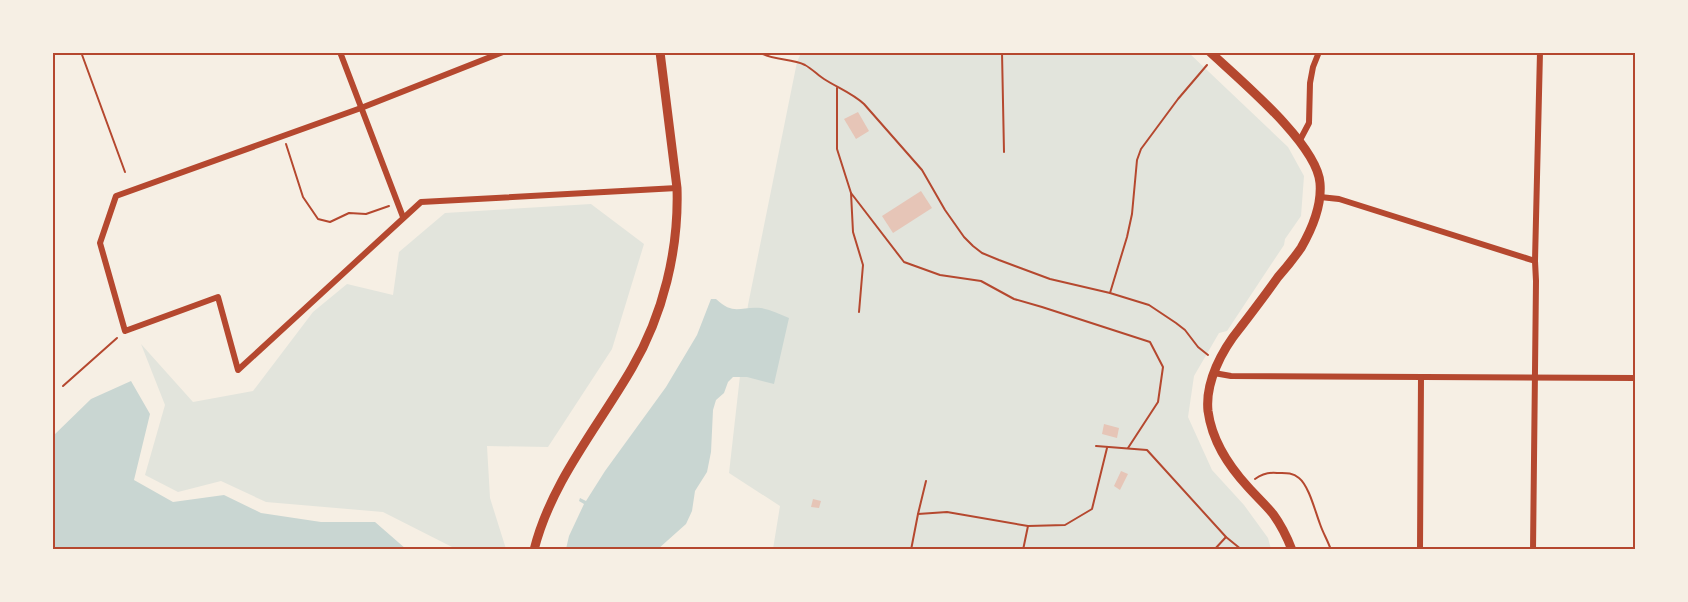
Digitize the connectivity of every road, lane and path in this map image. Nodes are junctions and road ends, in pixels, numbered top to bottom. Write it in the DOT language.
graph roads {
  1 [pos="81,52"];
  2 [pos="340,52"];
  3 [pos="503,52"];
  4 [pos="660,52"];
  5 [pos="759,52"];
  6 [pos="1002,52"];
  7 [pos="1319,52"];
  8 [pos="1540,52"];
  9 [pos="1213,55"];
  10 [pos="837,88"];
  11 [pos="361,108"];
  12 [pos="283,136"];
  13 [pos="1300,140"];
  14 [pos="1004,152"];
  15 [pos="124,172"];
  16 [pos="676,188"];
  17 [pos="851,193"];
  18 [pos="1320,197"];
  19 [pos="398,203"];
  20 [pos="403,217"];
  21 [pos="1535,261"];
  22 [pos="1110,293"];
  23 [pos="859,312"];
  24 [pos="125,332"];
  25 [pos="1218,362"];
  26 [pos="1214,373"];
  27 [pos="1421,376"];
  28 [pos="1534,377"];
  29 [pos="1635,378"];
  30 [pos="63,386"];
  31 [pos="1096,446"];
  32 [pos="1107,448"];
  33 [pos="1128,448"];
  34 [pos="926,481"];
  35 [pos="1248,487"];
  36 [pos="918,514"];
  37 [pos="1028,526"];
  38 [pos="1226,537"];
  39 [pos="534,549"];
  40 [pos="911,549"];
  41 [pos="1023,549"];
  42 [pos="1214,549"];
  43 [pos="1242,549"];
  44 [pos="1292,549"];
  45 [pos="1331,549"];
  46 [pos="1420,549"];
  47 [pos="1533,549"];
  1 -- 15 [label="path"];
  2 -- 11 [label="street"];
  3 -- 11 [label="street"];
  4 -- 16 [label="street"];
  5 -- 10 [label="path"];
  6 -- 14 [label="path"];
  7 -- 13 [label="street"];
  8 -- 21 [label="street"];
  9 -- 13 [label="street"];
  9 -- 22 [label="path"];
  10 -- 17 [label="path"];
  10 -- 22 [label="path"];
  11 -- 12 [label="street"];
  11 -- 19 [label="street"];
  12 -- 19 [label="path"];
  12 -- 24 [label="street"];
  13 -- 18 [label="street"];
  16 -- 20 [label="street"];
  16 -- 39 [label="street"];
  17 -- 23 [label="path"];
  17 -- 33 [label="path"];
  18 -- 21 [label="street"];
  18 -- 25 [label="street"];
  19 -- 20 [label="street"];
  20 -- 24 [label="street"];
  21 -- 28 [label="street"];
  22 -- 25 [label="path"];
  24 -- 30 [label="path"];
  25 -- 26 [label="street"];
  26 -- 27 [label="street"];
  26 -- 35 [label="street"];
  27 -- 28 [label="street"];
  27 -- 46 [label="street"];
  28 -- 29 [label="street"];
  28 -- 47 [label="street"];
  31 -- 32 [label="path"];
  32 -- 33 [label="path"];
  32 -- 37 [label="path"];
  33 -- 38 [label="path"];
  34 -- 36 [label="path"];
  35 -- 44 [label="street"];
  35 -- 45 [label="path"];
  36 -- 37 [label="path"];
  36 -- 40 [label="path"];
  37 -- 41 [label="path"];
  38 -- 42 [label="path"];
  38 -- 43 [label="path"];
}
